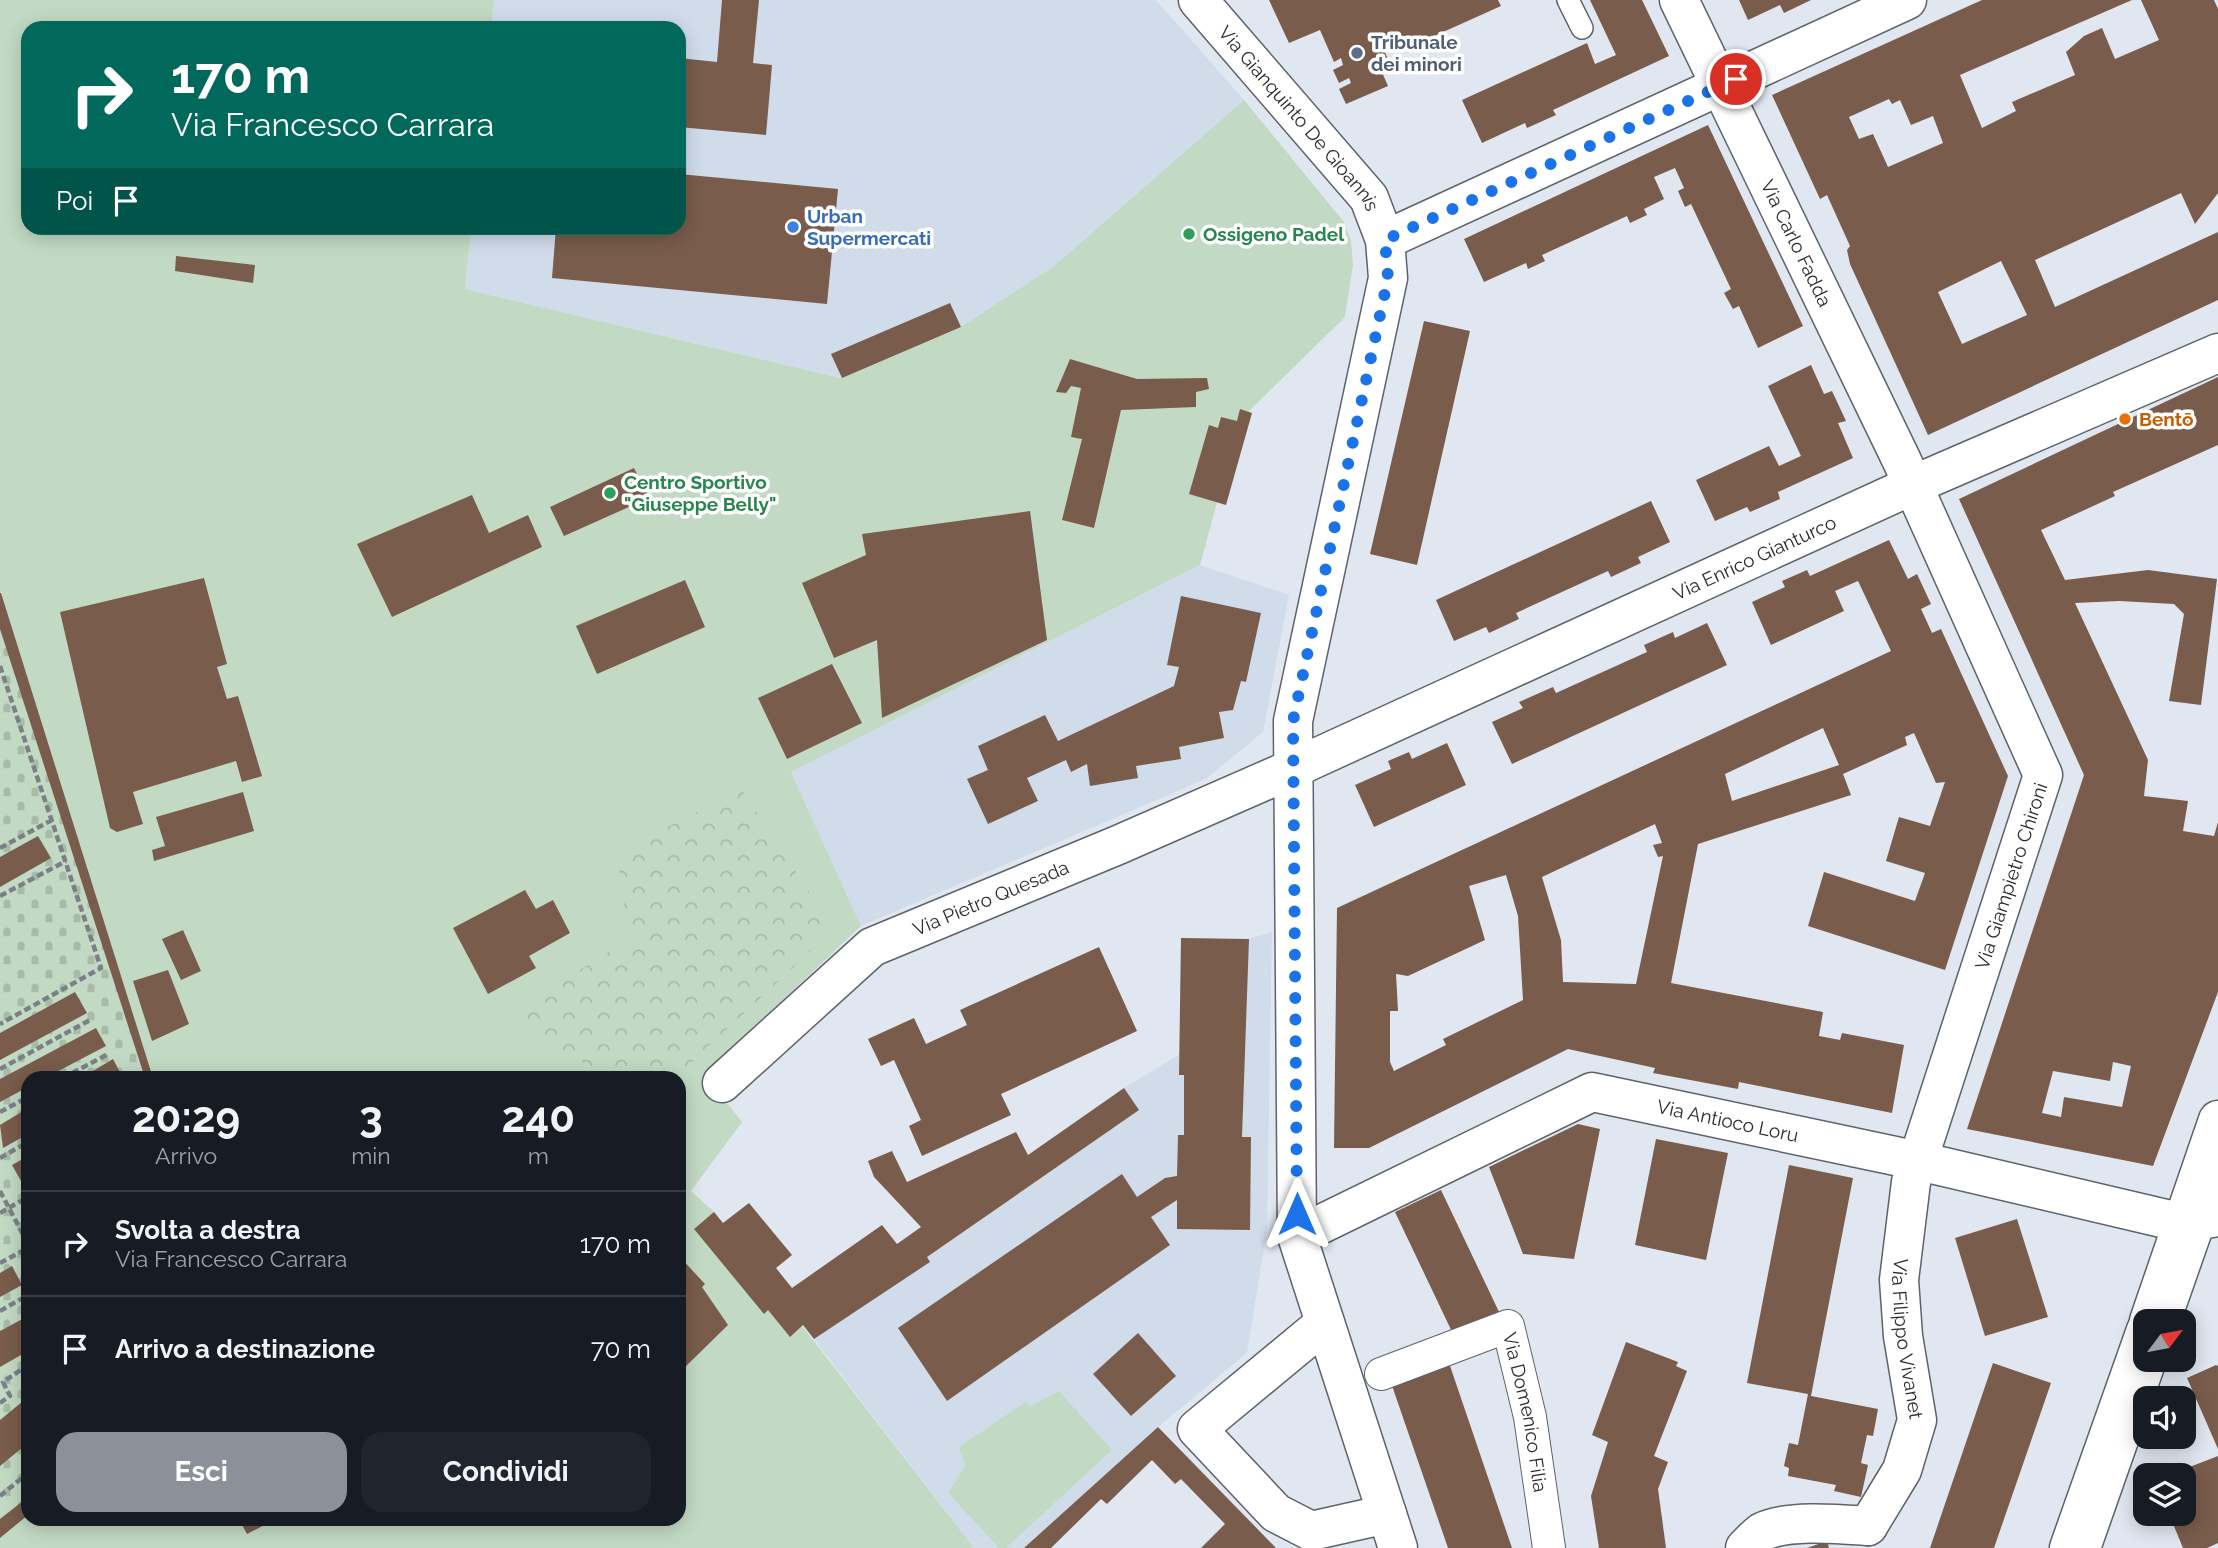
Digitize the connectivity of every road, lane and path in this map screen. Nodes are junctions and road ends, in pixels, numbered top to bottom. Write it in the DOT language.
graph roads {
  1 [pos="1198,0"];
  2 [pos="1568,0"];
  3 [pos="1679,0"];
  4 [pos="1907,0"];
  5 [pos="1582,28"];
  6 [pos="1720,87"];
  7 [pos="1385,240"];
  8 [pos="2218,353"];
  9 [pos="1913,485"];
  10 [pos="0,666"];
  11 [pos="1294,768"];
  12 [pos="52,820"];
  13 [pos="0,848"];
  14 [pos="65,861"];
  15 [pos="0,896"];
  16 [pos="90,1020"];
  17 [pos="0,1024"];
  18 [pos="108,1054"];
  19 [pos="0,1069"];
  20 [pos="76,1071"];
  21 [pos="722,1083"];
  22 [pos="21,1101"];
  23 [pos="0,1112"];
  24 [pos="2218,1120"];
  25 [pos="21,1146"];
  26 [pos="0,1158"];
  27 [pos="1919,1161"];
  28 [pos="2218,1184"];
  29 [pos="0,1191"];
  30 [pos="21,1201"];
  31 [pos="9,1208"];
  32 [pos="0,1213"];
  33 [pos="2202,1220"];
  34 [pos="21,1232"];
  35 [pos="1297,1236"];
  36 [pos="21,1250"];
  37 [pos="0,1263"];
  38 [pos="21,1299"];
  39 [pos="2155,1309"];
  40 [pos="2174,1309"];
  41 [pos="0,1311"];
  42 [pos="1325,1323"];
  43 [pos="2133,1367"];
  44 [pos="21,1370"];
  45 [pos="2152,1372"];
  46 [pos="1381,1374"];
  47 [pos="0,1403"];
  48 [pos="21,1479"];
  49 [pos="0,1496"];
  50 [pos="1392,1531"];
  51 [pos="1872,1537"];
  52 [pos="1549,1548"];
  53 [pos="1745,1548"];
  54 [pos="2069,1548"];
  55 [pos="2090,1548"];
  1 -- 7 [label="street, Via Gianquinto De Gioannis"];
  2 -- 5 [label="lane"];
  3 -- 6 [label="street, Via Carlo Fadda"];
  4 -- 6 [label="street"];
  6 -- 7 [label="street"];
  6 -- 9 [label="street, Via Carlo Fadda"];
  7 -- 11 [label="street, Via Gianquinto De Gioannis"];
  8 -- 9 [label="street, Via Enrico Gianturco"];
  9 -- 11 [label="street, Via Enrico Gianturco"];
  9 -- 27 [label="street, Via Giampietro Chironi"];
  10 -- 12 [label="path"];
  11 -- 21 [label="street, Via Pietro Quesada"];
  11 -- 35 [label="street, Via Gianquinto De Gioannis"];
  12 -- 13 [label="path"];
  12 -- 14 [label="path"];
  14 -- 15 [label="path"];
  14 -- 17 [label="path"];
  16 -- 19 [label="path"];
  18 -- 20 [label="path"];
  22 -- 23 [label="path"];
  24 -- 33 [label="street"];
  25 -- 26 [label="path"];
  27 -- 33 [label="street, Via Antioco Loru"];
  27 -- 35 [label="street, Via Antioco Loru"];
  27 -- 51 [label="street, Via Filippo Vivanet"];
  28 -- 33 [label="lane"];
  29 -- 31 [label="path"];
  30 -- 31 [label="path"];
  31 -- 32 [label="path"];
  31 -- 34 [label="path"];
  33 -- 39 [label="street"];
  33 -- 40 [label="lane"];
  35 -- 42 [label="street, Via Gianquinto De Gioannis"];
  36 -- 37 [label="path"];
  38 -- 41 [label="path"];
  42 -- 50 [label="street, Via Gianquinto De Gioannis"];
  42 -- 50 [label="street, Via Gianquinto De Gioannis"];
  43 -- 54 [label="street"];
  44 -- 47 [label="path"];
  45 -- 55 [label="lane"];
  46 -- 52 [label="street, Via Domenico Filia"];
  48 -- 49 [label="path"];
  51 -- 53 [label="street"];
}
